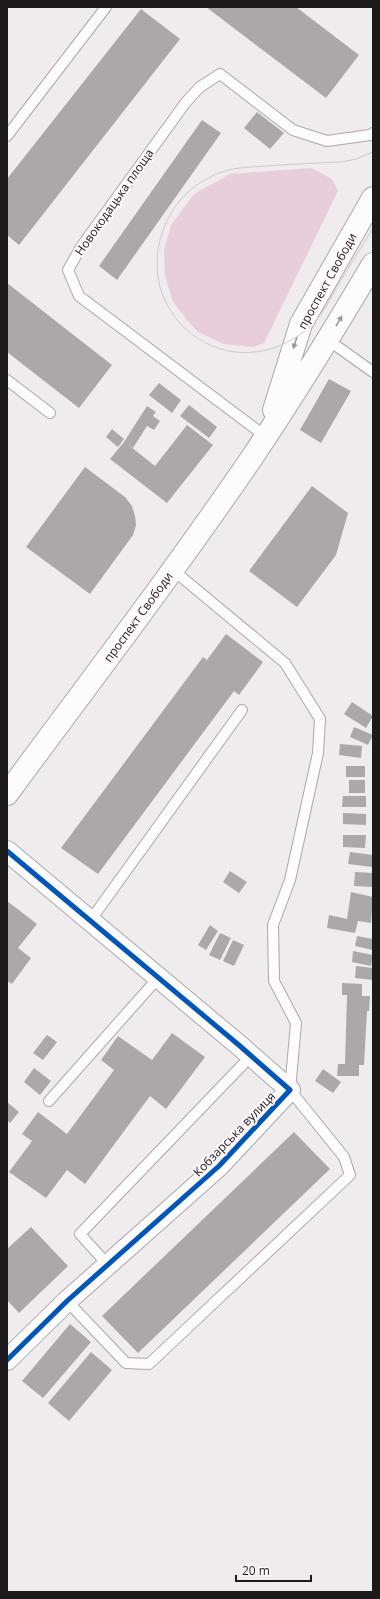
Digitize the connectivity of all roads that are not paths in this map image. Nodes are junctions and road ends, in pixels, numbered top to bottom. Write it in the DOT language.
graph roads {
  1 [pos="106,7"];
  2 [pos="373,133"];
  3 [pos="7,136"];
  4 [pos="373,198"];
  5 [pos="373,264"];
  6 [pos="328,340"];
  7 [pos="373,372"];
  8 [pos="7,380"];
  9 [pos="50,413"];
  10 [pos="265,436"];
  11 [pos="173,570"];
  12 [pos="242,710"];
  13 [pos="7,794"];
  14 [pos="7,851"];
  15 [pos="90,921"];
  16 [pos="158,978"];
  17 [pos="251,1056"];
  18 [pos="290,1090"];
  19 [pos="49,1101"];
  20 [pos="108,1266"];
  21 [pos="67,1302"];
  22 [pos="7,1360"];
  1 -- 3 [label="lane"];
  2 -- 10 [label="lane, Новокодацька площа"];
  4 -- 10 [label="main road, проспект Свободи, one-way"];
  6 -- 5 [label="main road, проспект Свободи, one-way"];
  6 -- 7 [label="lane"];
  6 -- 10 [label="main road, проспект Свободи"];
  8 -- 9 [label="lane"];
  10 -- 11 [label="main road, проспект Свободи"];
  11 -- 13 [label="main road, проспект Свободи"];
  11 -- 18 [label="lane"];
  12 -- 15 [label="lane"];
  14 -- 15 [label="street, Кобзарська вулиця"];
  15 -- 16 [label="street, Кобзарська вулиця"];
  16 -- 17 [label="street, Кобзарська вулиця"];
  16 -- 19 [label="lane"];
  17 -- 18 [label="street, Кобзарська вулиця"];
  17 -- 20 [label="lane"];
  18 -- 20 [label="street, Кобзарська вулиця"];
  18 -- 21 [label="lane"];
  20 -- 21 [label="street, Кобзарська вулиця"];
  21 -- 22 [label="street, Кобзарська вулиця"];
}
